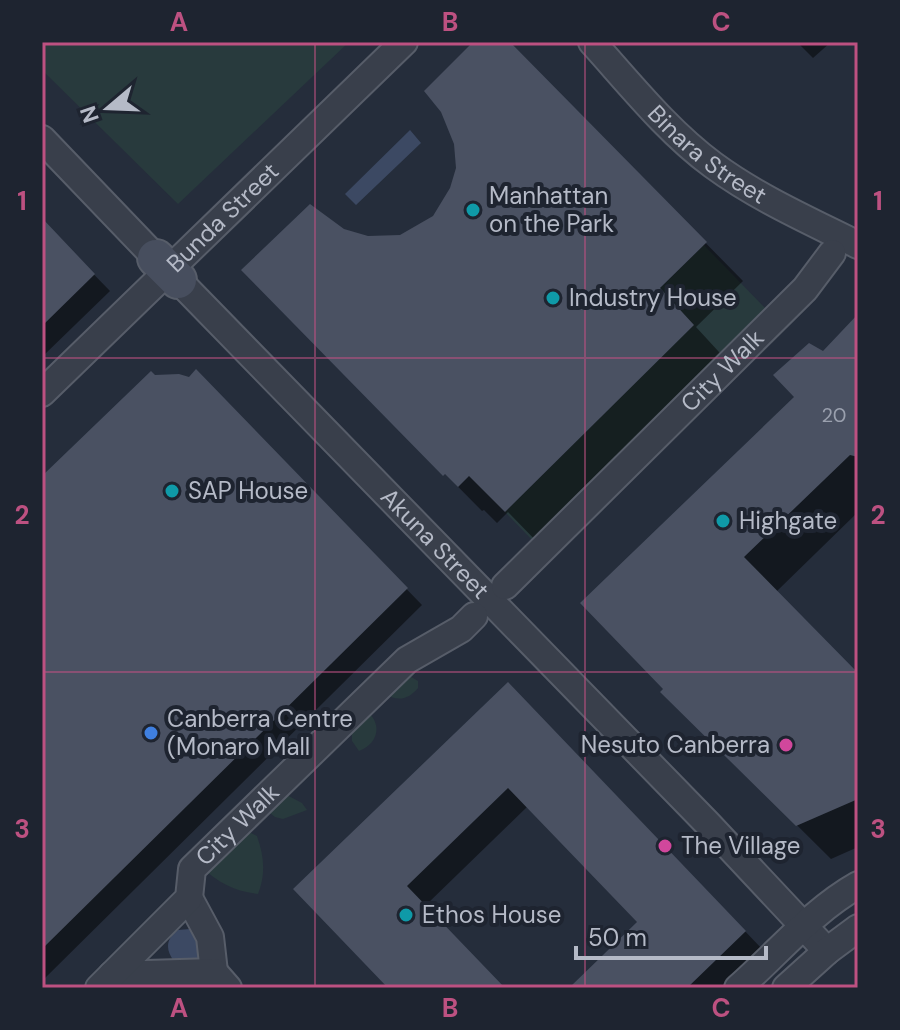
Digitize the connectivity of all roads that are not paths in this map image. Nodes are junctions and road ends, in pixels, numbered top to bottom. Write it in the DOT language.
graph roads {
  1 [pos="404,42"];
  2 [pos="592,42"];
  3 [pos="42,139"];
  4 [pos="844,245"];
  5 [pos="168,269"];
  6 [pos="42,393"];
  7 [pos="505,586"];
  8 [pos="474,616"];
  9 [pos="858,885"];
  10 [pos="189,898"];
  11 [pos="804,924"];
  12 [pos="858,928"];
  13 [pos="827,951"];
  14 [pos="221,980"];
  15 [pos="105,981"];
  16 [pos="738,988"];
  17 [pos="786,988"];
  1 -- 5 [label="street, Bunda Street"];
  2 -- 4 [label="street, Binara Street"];
  3 -- 5 [label="street, Akuna Street"];
  4 -- 7 [label="street, City Walk"];
  5 -- 6 [label="street, Bunda Street"];
  5 -- 11 [label="street, Akuna Street"];
  8 -- 10 [label="street, City Walk"];
  9 -- 11 [label="street"];
  10 -- 14 [label="street"];
  10 -- 15 [label="street, City Walk"];
  11 -- 13 [label="street, Akuna Street"];
  11 -- 16 [label="street"];
  12 -- 13 [label="street"];
  13 -- 17 [label="street"];
  14 -- 15 [label="street"];
}
